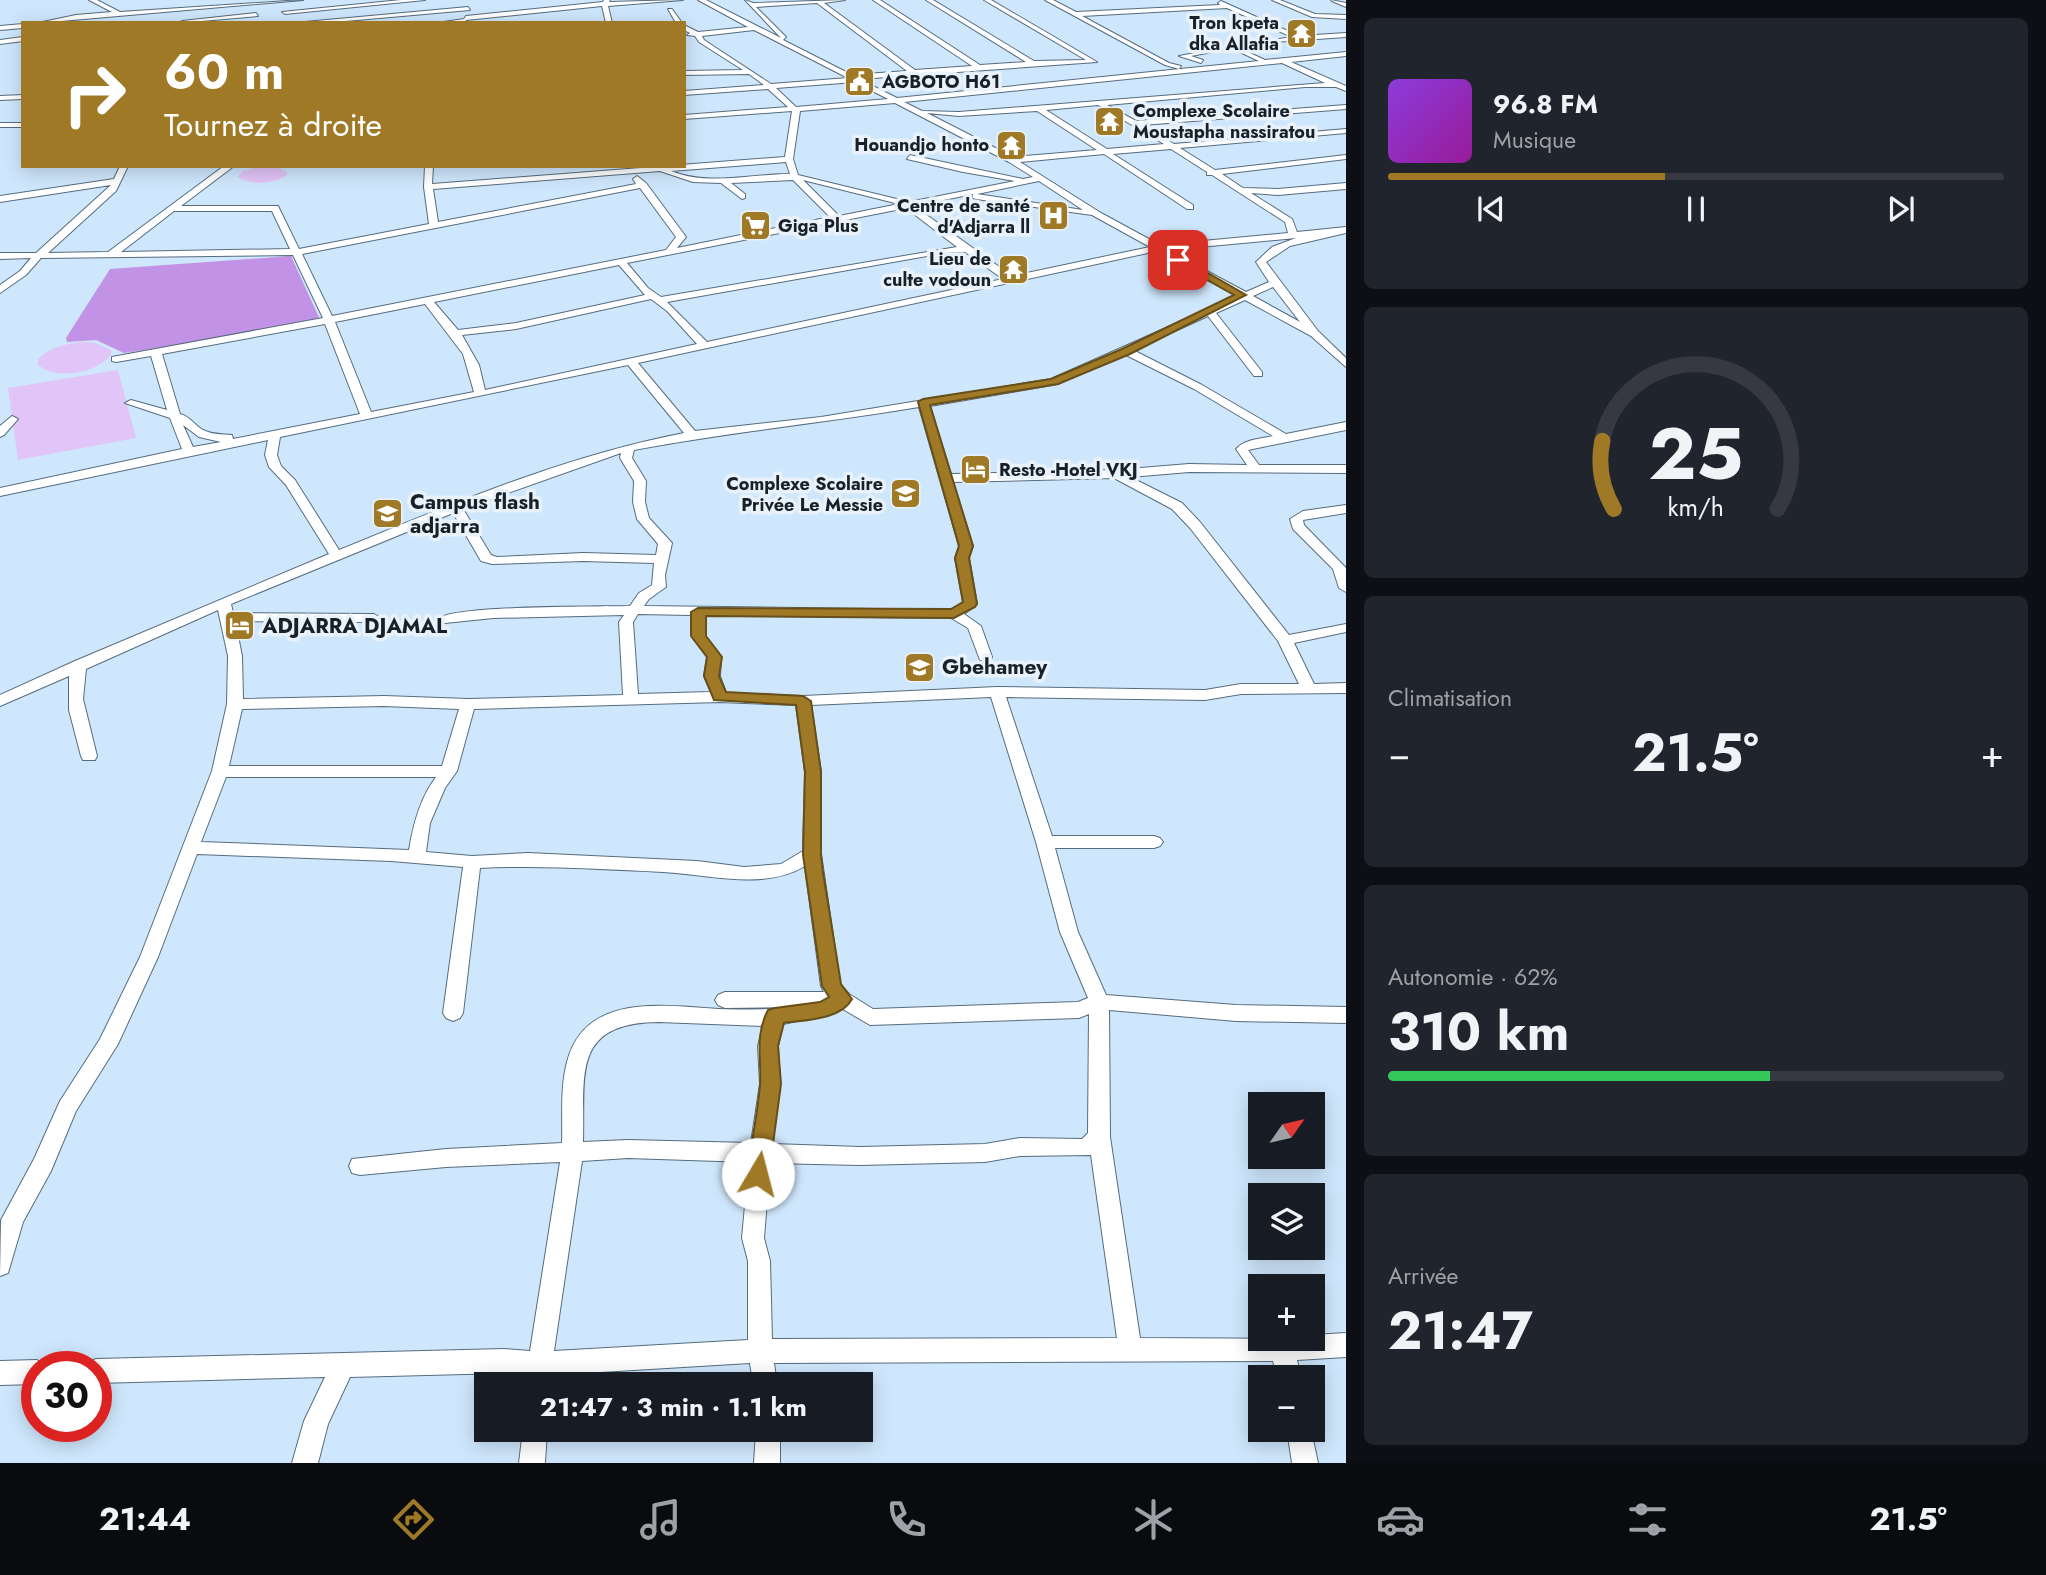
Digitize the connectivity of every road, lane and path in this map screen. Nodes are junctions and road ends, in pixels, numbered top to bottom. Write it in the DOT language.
graph roads {
  1 [pos="92,0"];
  2 [pos="156,0"];
  3 [pos="300,0"];
  4 [pos="327,0"];
  5 [pos="422,0"];
  6 [pos="470,0"];
  7 [pos="680,0"];
  8 [pos="701,0"];
  9 [pos="746,0"];
  10 [pos="842,0"];
  11 [pos="876,0"];
  12 [pos="929,0"];
  13 [pos="987,0"];
  14 [pos="1048,0"];
  15 [pos="1156,0"];
  16 [pos="1275,0"];
  17 [pos="1334,0"];
  18 [pos="281,1"];
  19 [pos="1101,1"];
  20 [pos="606,2"];
  21 [pos="820,2"];
  22 [pos="1220,3"];
  23 [pos="753,5"];
  24 [pos="1346,5"];
  25 [pos="331,7"];
  26 [pos="1172,8"];
  27 [pos="468,9"];
  28 [pos="522,9"];
  29 [pos="177,10"];
  30 [pos="670,10"];
  31 [pos="277,13"];
  32 [pos="1123,13"];
  33 [pos="121,14"];
  34 [pos="263,14"];
  35 [pos="1074,14"];
  36 [pos="1346,16"];
  37 [pos="465,20"];
  38 [pos="65,21"];
  39 [pos="201,21"];
  40 [pos="339,21"];
  41 [pos="525,21"];
  42 [pos="609,21"];
  43 [pos="678,21"];
  44 [pos="21,26"];
  45 [pos="0,28"];
  46 [pos="686,28"];
  47 [pos="755,28"];
  48 [pos="1346,34"];
  49 [pos="698,35"];
  50 [pos="686,36"];
  51 [pos="1299,38"];
  52 [pos="21,39"];
  53 [pos="0,42"];
  54 [pos="794,48"];
  55 [pos="1210,51"];
  56 [pos="1343,56"];
  57 [pos="1280,60"];
  58 [pos="1264,61"];
  59 [pos="1094,62"];
  60 [pos="1033,63"];
  61 [pos="1213,66"];
  62 [pos="1168,67"];
  63 [pos="980,68"];
  64 [pos="751,72"];
  65 [pos="913,72"];
  66 [pos="686,73"];
  67 [pos="1118,76"];
  68 [pos="853,79"];
  69 [pos="1065,82"];
  70 [pos="1337,85"];
  71 [pos="770,88"];
  72 [pos="1076,89"];
  73 [pos="1346,89"];
  74 [pos="686,93"];
  75 [pos="1087,96"];
  76 [pos="21,97"];
  77 [pos="0,98"];
  78 [pos="895,100"];
  79 [pos="1098,103"];
  80 [pos="1346,107"];
  81 [pos="1039,108"];
  82 [pos="796,110"];
  83 [pos="915,110"];
  84 [pos="686,117"];
  85 [pos="1132,124"];
  86 [pos="0,125"];
  87 [pos="21,125"];
  88 [pos="1346,131"];
  89 [pos="1172,146"];
  90 [pos="1103,151"];
  91 [pos="686,156"];
  92 [pos="910,157"];
  93 [pos="1346,157"];
  94 [pos="789,159"];
  95 [pos="1012,160"];
  96 [pos="700,166"];
  97 [pos="686,167"];
  98 [pos="123,168"];
  99 [pos="227,168"];
  100 [pos="429,168"];
  101 [pos="617,168"];
  102 [pos="674,168"];
  103 [pos="661,169"];
  104 [pos="626,173"];
  105 [pos="1210,173"];
  106 [pos="795,177"];
  107 [pos="720,179"];
  108 [pos="1037,180"];
  109 [pos="118,181"];
  110 [pos="643,185"];
  111 [pos="1346,186"];
  112 [pos="428,187"];
  113 [pos="1238,189"];
  114 [pos="967,195"];
  115 [pos="743,196"];
  116 [pos="0,200"];
  117 [pos="930,202"];
  118 [pos="909,206"];
  119 [pos="1190,207"];
  120 [pos="175,209"];
  121 [pos="1098,215"];
  122 [pos="838,219"];
  123 [pos="434,226"];
  124 [pos="1346,230"];
  125 [pos="1327,232"];
  126 [pos="1293,235"];
  127 [pos="1158,248"];
  128 [pos="966,250"];
  129 [pos="297,252"];
  130 [pos="669,252"];
  131 [pos="110,256"];
  132 [pos="0,257"];
  133 [pos="37,257"];
  134 [pos="621,262"];
  135 [pos="1011,280"];
  136 [pos="1276,282"];
  137 [pos="0,290"];
  138 [pos="1241,295"];
  139 [pos="656,298"];
  140 [pos="427,300"];
  141 [pos="1210,312"];
  142 [pos="329,320"];
  143 [pos="455,333"];
  144 [pos="1315,334"];
  145 [pos="704,345"];
  146 [pos="1126,351"];
  147 [pos="156,353"];
  148 [pos="116,359"];
  149 [pos="630,361"];
  150 [pos="1346,364"];
  151 [pos="1258,374"];
  152 [pos="480,394"];
  153 [pos="923,402"];
  154 [pos="131,403"];
  155 [pos="177,416"];
  156 [pos="367,417"];
  157 [pos="12,419"];
  158 [pos="1346,426"];
  159 [pos="0,433"];
  160 [pos="692,435"];
  161 [pos="1280,436"];
  162 [pos="274,437"];
  163 [pos="253,440"];
  164 [pos="629,447"];
  165 [pos="189,452"];
  166 [pos="1255,468"];
  167 [pos="1346,469"];
  168 [pos="1116,474"];
  169 [pos="946,478"];
  170 [pos="0,492"];
  171 [pos="456,508"];
  172 [pos="1346,509"];
  173 [pos="337,557"];
  174 [pos="660,559"];
  175 [pos="1346,587"];
  176 [pos="226,610"];
  177 [pos="634,610"];
  178 [pos="698,612"];
  179 [pos="954,614"];
  180 [pos="374,618"];
  181 [pos="445,619"];
  182 [pos="1346,628"];
  183 [pos="1285,640"];
  184 [pos="985,657"];
  185 [pos="80,664"];
  186 [pos="1309,688"];
  187 [pos="1346,688"];
  188 [pos="997,692"];
  189 [pos="720,697"];
  190 [pos="631,700"];
  191 [pos="0,701"];
  192 [pos="803,701"];
  193 [pos="235,704"];
  194 [pos="468,704"];
  195 [pos="89,756"];
  196 [pos="220,771"];
  197 [pos="449,771"];
  198 [pos="1045,842"];
  199 [pos="1154,842"];
  200 [pos="192,848"];
  201 [pos="812,855"];
  202 [pos="416,857"];
  203 [pos="472,862"];
  204 [pos="842,999"];
  205 [pos="725,1000"];
  206 [pos="1099,1002"];
  207 [pos="453,1013"];
  208 [pos="1346,1015"];
  209 [pos="775,1016"];
  210 [pos="1099,1137"];
  211 [pos="572,1152"];
  212 [pos="760,1153"];
  213 [pos="360,1166"];
  214 [pos="0,1265"];
  215 [pos="1346,1345"];
  216 [pos="1325,1346"];
  217 [pos="1130,1348"];
  218 [pos="1248,1349"];
  219 [pos="760,1351"];
  220 [pos="343,1366"];
  221 [pos="112,1371"];
  222 [pos="21,1372"];
  223 [pos="533,1372"];
  224 [pos="539,1372"];
  225 [pos="558,1372"];
  226 [pos="763,1372"];
  227 [pos="0,1373"];
  228 [pos="534,1442"];
  229 [pos="768,1442"];
  230 [pos="1301,1442"];
  231 [pos="305,1463"];
  232 [pos="532,1463"];
  233 [pos="767,1463"];
  234 [pos="1305,1463"];
  1 -- 33 [label="street"];
  2 -- 29 [label="street"];
  3 -- 18 [label="street"];
  4 -- 25 [label="street"];
  5 -- 25 [label="street"];
  6 -- 27 [label="street"];
  7 -- 20 [label="street"];
  8 -- 47 [label="street"];
  9 -- 23 [label="street"];
  10 -- 21 [label="street"];
  11 -- 63 [label="street"];
  12 -- 60 [label="street"];
  13 -- 59 [label="street"];
  14 -- 35 [label="street"];
  15 -- 26 [label="street"];
  16 -- 36 [label="street"];
  17 -- 24 [label="street"];
  18 -- 29 [label="street"];
  19 -- 32 [label="street"];
  20 -- 28 [label="street"];
  20 -- 42 [label="street"];
  21 -- 23 [label="street"];
  21 -- 65 [label="street"];
  22 -- 26 [label="street"];
  22 -- 51 [label="street"];
  23 -- 54 [label="street"];
  25 -- 31 [label="street"];
  25 -- 40 [label="street"];
  26 -- 32 [label="street"];
  27 -- 37 [label="street"];
  27 -- 40 [label="street"];
  28 -- 37 [label="street"];
  28 -- 41 [label="street"];
  29 -- 33 [label="street"];
  30 -- 43 [label="street"];
  32 -- 35 [label="street"];
  33 -- 38 [label="street"];
  34 -- 39 [label="street"];
  35 -- 62 [label="street"];
  44 -- 45 [label="street"];
  46 -- 49 [label="street"];
  47 -- 49 [label="street"];
  47 -- 54 [label="street"];
  48 -- 51 [label="street"];
  49 -- 50 [label="street"];
  49 -- 64 [label="street"];
  51 -- 58 [label="street"];
  52 -- 53 [label="street"];
  54 -- 68 [label="street"];
  55 -- 61 [label="street"];
  56 -- 57 [label="street"];
  57 -- 58 [label="street"];
  57 -- 70 [label="street"];
  58 -- 61 [label="street"];
  59 -- 60 [label="street"];
  59 -- 67 [label="street"];
  60 -- 63 [label="street"];
  61 -- 62 [label="street"];
  62 -- 67 [label="street"];
  63 -- 65 [label="street"];
  64 -- 66 [label="street"];
  64 -- 71 [label="street"];
  65 -- 68 [label="street"];
  67 -- 69 [label="street"];
  68 -- 71 [label="street"];
  68 -- 78 [label="street"];
  69 -- 72 [label="street"];
  69 -- 78 [label="street"];
  70 -- 73 [label="street"];
  70 -- 79 [label="street"];
  71 -- 74 [label="street"];
  71 -- 82 [label="street"];
  75 -- 79 [label="street"];
  76 -- 77 [label="street"];
  78 -- 82 [label="street"];
  78 -- 83 [label="street"];
  79 -- 81 [label="street"];
  79 -- 85 [label="street"];
  80 -- 85 [label="street"];
  81 -- 83 [label="street"];
  81 -- 90 [label="street"];
  82 -- 84 [label="street"];
  82 -- 94 [label="street"];
  83 -- 95 [label="street"];
  85 -- 89 [label="street"];
  86 -- 87 [label="street"];
  88 -- 89 [label="street"];
  89 -- 90 [label="street"];
  89 -- 105 [label="street"];
  90 -- 95 [label="street"];
  90 -- 119 [label="street"];
  91 -- 96 [label="street"];
  92 -- 108 [label="street"];
  93 -- 105 [label="street"];
  94 -- 96 [label="street"];
  94 -- 106 [label="street"];
  95 -- 108 [label="street"];
  96 -- 97 [label="street"];
  96 -- 107 [label="street"];
  98 -- 109 [label="street"];
  99 -- 120 [label="street"];
  100 -- 112 [label="street"];
  101 -- 104 [label="street"];
  102 -- 103 [label="street"];
  103 -- 104 [label="street"];
  103 -- 107 [label="street"];
  104 -- 110 [label="street"];
  104 -- 112 [label="street"];
  105 -- 113 [label="street"];
  106 -- 107 [label="street"];
  106 -- 117 [label="street"];
  106 -- 122 [label="street"];
  107 -- 115 [label="street"];
  108 -- 114 [label="street"];
  108 -- 121 [label="street"];
  109 -- 116 [label="street"];
  109 -- 133 [label="street"];
  110 -- 123 [label="street"];
  110 -- 130 [label="street"];
  111 -- 113 [label="street"];
  112 -- 123 [label="street"];
  113 -- 126 [label="street"];
  114 -- 117 [label="street"];
  114 -- 121 [label="street"];
  117 -- 118 [label="street"];
  118 -- 122 [label="street"];
  118 -- 128 [label="street"];
  120 -- 129 [label="street"];
  120 -- 131 [label="street"];
  121 -- 127 [label="street"];
  122 -- 130 [label="street"];
  123 -- 129 [label="street"];
  124 -- 125 [label="street"];
  125 -- 126 [label="street"];
  125 -- 136 [label="street"];
  126 -- 127 [label="street"];
  127 -- 135 [label="street"];
  127 -- 138 [label="street"];
  128 -- 135 [label="street"];
  128 -- 139 [label="street"];
  129 -- 131 [label="street"];
  129 -- 142 [label="street"];
  130 -- 134 [label="street"];
  131 -- 133 [label="street"];
  132 -- 133 [label="street"];
  133 -- 137 [label="street"];
  134 -- 139 [label="street"];
  134 -- 140 [label="street"];
  135 -- 145 [label="street"];
  136 -- 138 [label="street"];
  136 -- 144 [label="street"];
  138 -- 141 [label="street"];
  138 -- 144 [label="street"];
  139 -- 143 [label="street"];
  139 -- 145 [label="street"];
  140 -- 142 [label="street"];
  140 -- 143 [label="street"];
  141 -- 146 [label="street"];
  141 -- 151 [label="street"];
  142 -- 147 [label="street"];
  142 -- 156 [label="street"];
  143 -- 152 [label="street"];
  144 -- 150 [label="street"];
  145 -- 149 [label="street"];
  146 -- 153 [label="street"];
  146 -- 161 [label="street"];
  147 -- 148 [label="street"];
  147 -- 155 [label="street"];
  149 -- 152 [label="street"];
  149 -- 160 [label="street"];
  152 -- 156 [label="street"];
  153 -- 160 [label="street"];
  153 -- 169 [label="street"];
  154 -- 155 [label="street"];
  155 -- 163 [label="street"];
  155 -- 165 [label="street"];
  156 -- 162 [label="street"];
  157 -- 159 [label="street"];
  158 -- 161 [label="street"];
  160 -- 164 [label="street"];
  161 -- 166 [label="street"];
  162 -- 163 [label="street"];
  162 -- 173 [label="street"];
  163 -- 165 [label="street"];
  164 -- 171 [label="street"];
  164 -- 174 [label="street"];
  165 -- 170 [label="street"];
  166 -- 167 [label="street"];
  166 -- 168 [label="street"];
  168 -- 169 [label="street"];
  168 -- 183 [label="street"];
  169 -- 179 [label="street"];
  171 -- 173 [label="street"];
  171 -- 174 [label="street"];
  172 -- 175 [label="street"];
  173 -- 176 [label="street"];
  174 -- 177 [label="street"];
  176 -- 180 [label="street"];
  176 -- 185 [label="street"];
  176 -- 193 [label="street"];
  177 -- 178 [label="street"];
  177 -- 181 [label="street"];
  177 -- 190 [label="street"];
  178 -- 179 [label="street"];
  178 -- 189 [label="street"];
  179 -- 184 [label="street"];
  182 -- 183 [label="street"];
  183 -- 186 [label="street"];
  185 -- 191 [label="street"];
  185 -- 195 [label="street"];
  186 -- 187 [label="street"];
  186 -- 188 [label="street"];
  188 -- 192 [label="street"];
  188 -- 198 [label="street"];
  189 -- 190 [label="street"];
  189 -- 192 [label="street"];
  190 -- 194 [label="street"];
  192 -- 201 [label="street"];
  193 -- 194 [label="street"];
  193 -- 196 [label="street"];
  194 -- 197 [label="street"];
  196 -- 197 [label="street"];
  196 -- 200 [label="street"];
  197 -- 202 [label="street"];
  198 -- 199 [label="street"];
  198 -- 206 [label="street"];
  200 -- 202 [label="street"];
  200 -- 214 [label="street"];
  201 -- 203 [label="street"];
  201 -- 204 [label="street"];
  202 -- 203 [label="street"];
  203 -- 207 [label="street"];
  204 -- 205 [label="street"];
  204 -- 206 [label="street"];
  204 -- 209 [label="street"];
  206 -- 208 [label="street"];
  206 -- 210 [label="street"];
  209 -- 211 [label="street"];
  209 -- 212 [label="street"];
  210 -- 212 [label="street"];
  210 -- 217 [label="street"];
  211 -- 212 [label="street"];
  211 -- 213 [label="street"];
  211 -- 224 [label="street"];
  212 -- 219 [label="street"];
  215 -- 216 [label="street"];
  217 -- 218 [label="street"];
  217 -- 219 [label="street"];
  219 -- 225 [label="street"];
  219 -- 226 [label="street"];
  220 -- 221 [label="street"];
  220 -- 223 [label="street"];
  220 -- 231 [label="street"];
  222 -- 227 [label="street"];
  228 -- 232 [label="street"];
  229 -- 233 [label="street"];
  230 -- 234 [label="street"];
}
